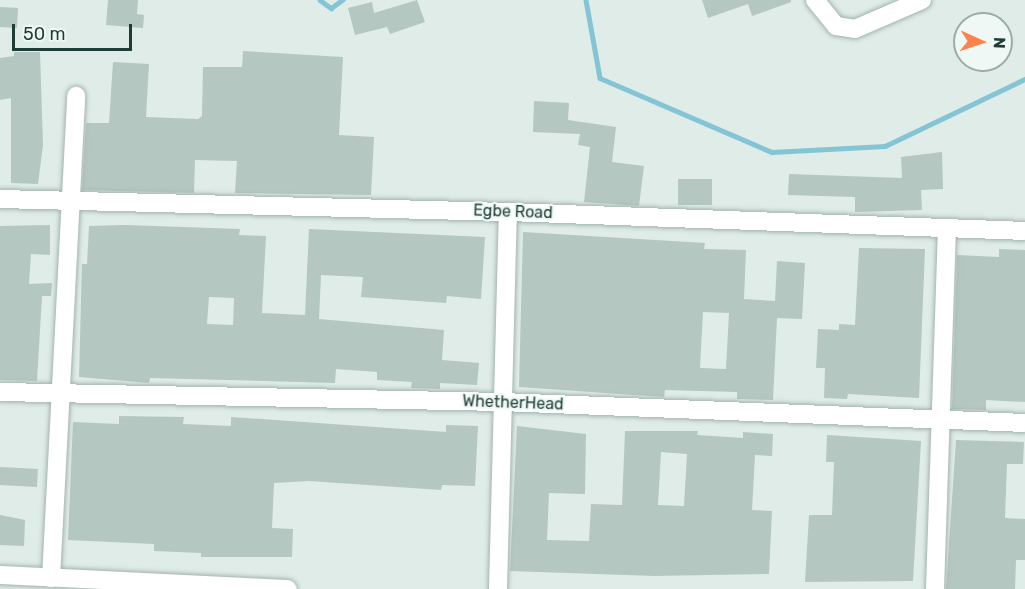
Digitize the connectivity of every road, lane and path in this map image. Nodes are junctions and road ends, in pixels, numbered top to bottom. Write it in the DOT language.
graph roads {
  1 [pos="815,0"];
  2 [pos="922,0"];
  3 [pos="76,96"];
  4 [pos="0,199"];
  5 [pos="69,201"];
  6 [pos="508,212"];
  7 [pos="947,230"];
  8 [pos="1025,231"];
  9 [pos="0,392"];
  10 [pos="60,393"];
  11 [pos="502,402"];
  12 [pos="939,421"];
  13 [pos="1025,423"];
  14 [pos="0,575"];
  15 [pos="51,578"];
  16 [pos="288,589"];
  17 [pos="498,589"];
  18 [pos="935,589"];
  1 -- 2 [label="street"];
  3 -- 5 [label="street"];
  4 -- 5 [label="street, Egbe Road"];
  5 -- 6 [label="street, Egbe Road"];
  5 -- 10 [label="street"];
  6 -- 7 [label="street, Egbe Road"];
  6 -- 11 [label="street"];
  7 -- 8 [label="street, Egbe Road"];
  7 -- 12 [label="street"];
  9 -- 10 [label="street, WhetherHead"];
  10 -- 11 [label="street, WhetherHead"];
  10 -- 15 [label="street"];
  11 -- 12 [label="street, WhetherHead"];
  11 -- 17 [label="street"];
  12 -- 13 [label="street, WhetherHead"];
  12 -- 18 [label="street"];
  14 -- 15 [label="street"];
  15 -- 16 [label="street"];
}
